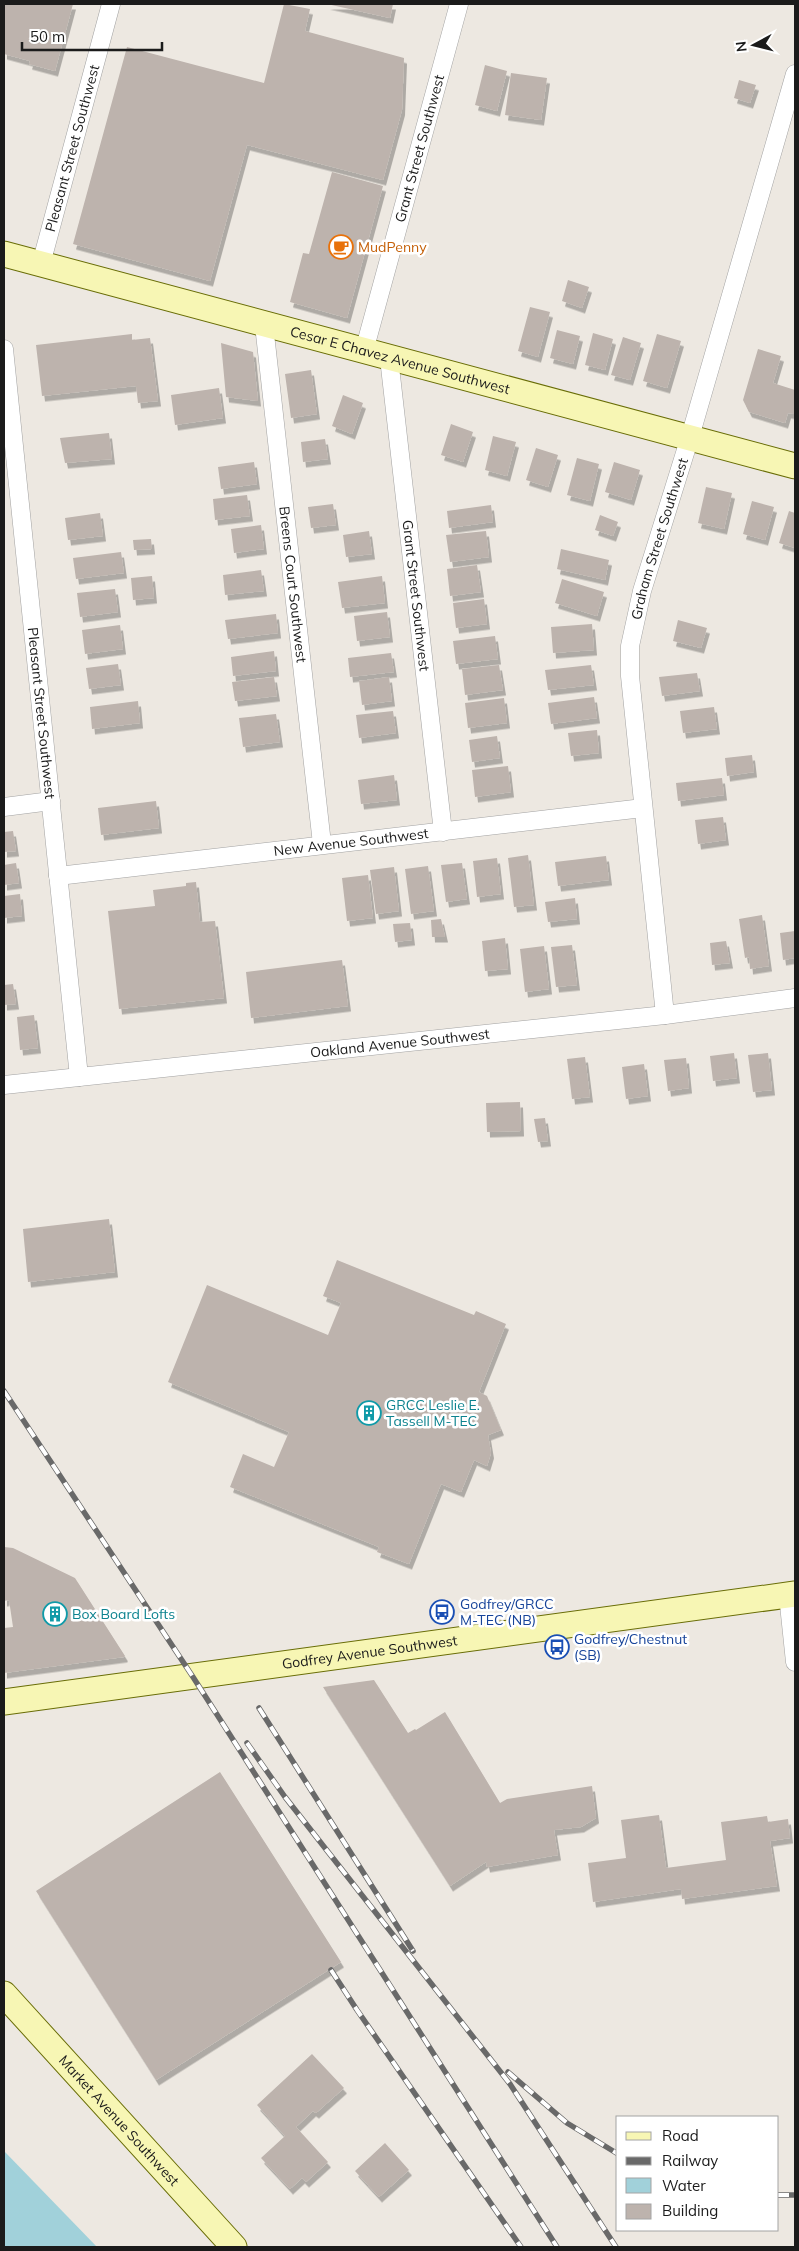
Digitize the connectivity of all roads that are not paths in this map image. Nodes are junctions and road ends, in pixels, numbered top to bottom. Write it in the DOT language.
graph roads {
  1 [pos="111,4"];
  2 [pos="460,4"];
  3 [pos="795,74"];
  4 [pos="4,254"];
  5 [pos="41,264"];
  6 [pos="264,325"];
  7 [pos="4,349"];
  8 [pos="364,351"];
  9 [pos="389,358"];
  10 [pos="7,408"];
  11 [pos="690,437"];
  12 [pos="795,466"];
  13 [pos="51,801"];
  14 [pos="4,807"];
  15 [pos="643,808"];
  16 [pos="443,832"];
  17 [pos="322,844"];
  18 [pos="58,876"];
  19 [pos="795,998"];
  20 [pos="665,1015"];
  21 [pos="79,1077"];
  22 [pos="4,1085"];
  23 [pos="792,1594"];
  24 [pos="795,1662"];
  25 [pos="4,1702"];
  26 [pos="4,1994"];
  27 [pos="234,2247"];
  1 -- 5 [label="street, Pleasant Street Southwest"];
  2 -- 8 [label="street, Grant Street Southwest"];
  3 -- 11 [label="street, Graham Street Southwest"];
  4 -- 5 [label="main road, Cesar E Chavez Avenue Southwest"];
  5 -- 6 [label="main road, Cesar E Chavez Avenue Southwest"];
  6 -- 8 [label="main road, Cesar E Chavez Avenue Southwest"];
  6 -- 17 [label="street, Breens Court Southwest"];
  7 -- 10 [label="street, Pleasant Street Southwest"];
  8 -- 9 [label="main road, Cesar E Chavez Avenue Southwest"];
  9 -- 11 [label="main road, Cesar E Chavez Avenue Southwest"];
  9 -- 16 [label="street, Grant Street Southwest"];
  10 -- 13 [label="street, Pleasant Street Southwest"];
  11 -- 12 [label="main road, Cesar E Chavez Avenue Southwest"];
  11 -- 15 [label="street, Graham Street Southwest"];
  13 -- 14 [label="street"];
  13 -- 18 [label="street, Pleasant Street Southwest"];
  15 -- 16 [label="street, New Avenue Southwest"];
  15 -- 20 [label="street, Graham Street Southwest"];
  16 -- 17 [label="street, New Avenue Southwest"];
  17 -- 18 [label="street, New Avenue Southwest"];
  18 -- 21 [label="street, Pleasant Street Southwest"];
  19 -- 20 [label="street, Oakland Avenue Southwest"];
  20 -- 21 [label="street, Oakland Avenue Southwest"];
  21 -- 22 [label="street, Oakland Avenue Southwest"];
  23 -- 24 [label="street"];
  23 -- 25 [label="main road, Godfrey Avenue Southwest"];
  26 -- 27 [label="main road, Market Avenue Southwest"];
}
